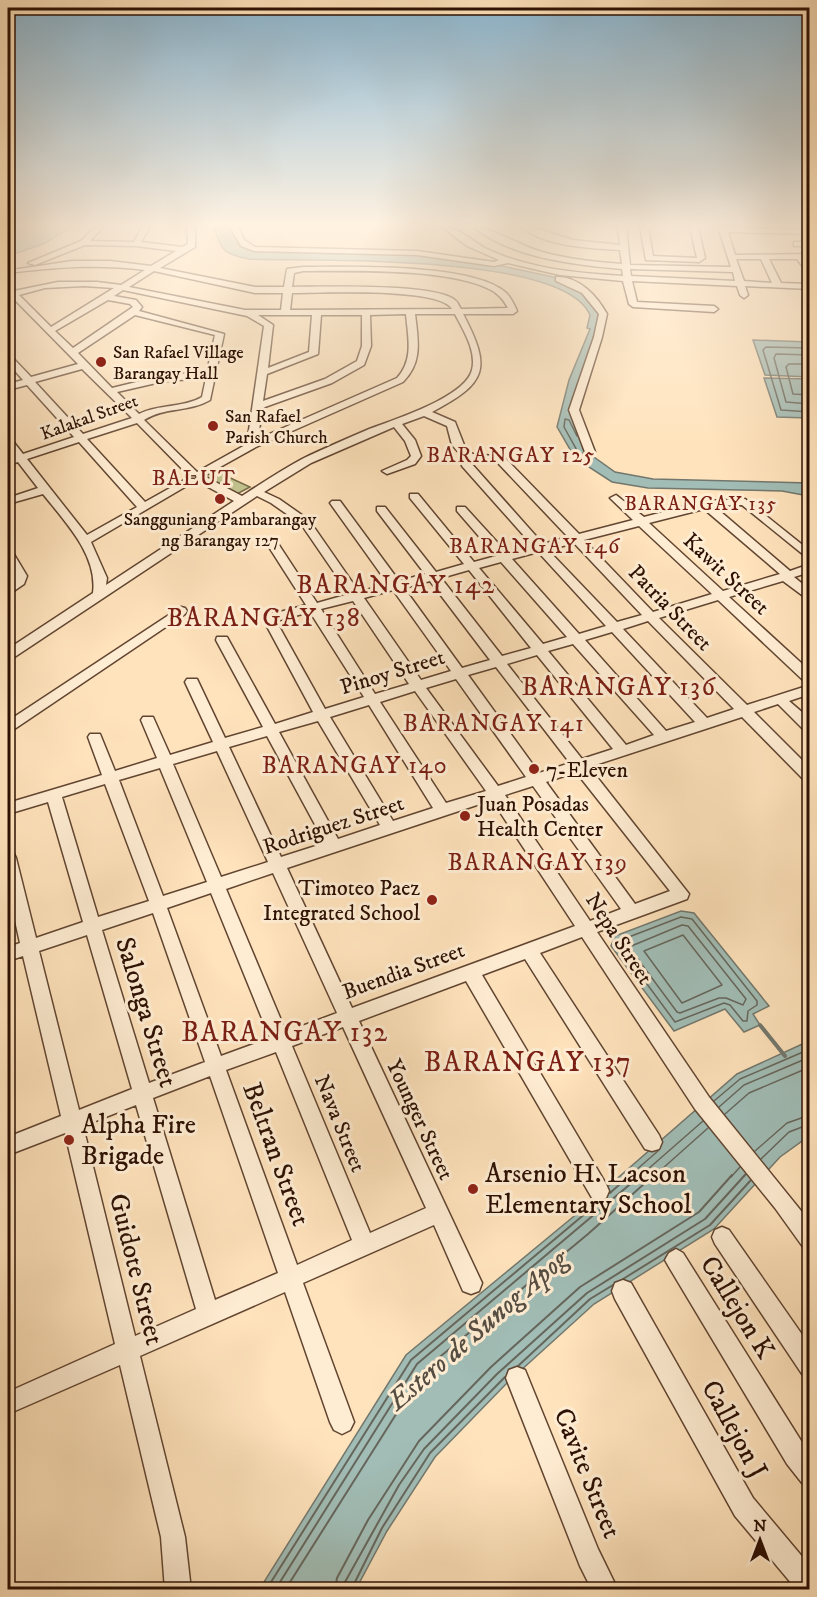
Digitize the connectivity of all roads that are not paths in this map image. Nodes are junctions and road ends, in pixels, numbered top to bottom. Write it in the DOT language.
graph roads {
  1 [pos="18,302"];
  2 [pos="100,302"];
  3 [pos="129,302"];
  4 [pos="191,302"];
  5 [pos="287,302"];
  6 [pos="451,302"];
  7 [pos="509,302"];
  8 [pos="595,302"];
  9 [pos="632,302"];
  10 [pos="714,309"];
  11 [pos="134,312"];
  12 [pos="410,312"];
  13 [pos="457,312"];
  14 [pos="245,313"];
  15 [pos="317,313"];
  16 [pos="366,313"];
  17 [pos="285,314"];
  18 [pos="269,325"];
  19 [pos="50,331"];
  20 [pos="72,353"];
  21 [pos="8,358"];
  22 [pos="85,365"];
  23 [pos="262,373"];
  24 [pos="212,375"];
  25 [pos="28,381"];
  26 [pos="8,387"];
  27 [pos="110,391"];
  28 [pos="258,406"];
  29 [pos="424,412"];
  30 [pos="137,420"];
  31 [pos="396,423"];
  32 [pos="81,438"];
  33 [pos="8,442"];
  34 [pos="252,445"];
  35 [pos="590,452"];
  36 [pos="471,457"];
  37 [pos="13,460"];
  38 [pos="387,471"];
  39 [pos="196,477"];
  40 [pos="43,490"];
  41 [pos="256,492"];
  42 [pos="414,496"];
  43 [pos="615,498"];
  44 [pos="8,501"];
  45 [pos="242,501"];
  46 [pos="336,503"];
  47 [pos="705,504"];
  48 [pos="143,507"];
  49 [pos="461,508"];
  50 [pos="381,509"];
  51 [pos="641,521"];
  52 [pos="575,538"];
  53 [pos="85,541"];
  54 [pos="273,544"];
  55 [pos="540,547"];
  56 [pos="8,554"];
  57 [pos="505,556"];
  58 [pos="810,557"];
  59 [pos="469,566"];
  60 [pos="810,567"];
  61 [pos="432,576"];
  62 [pos="787,576"];
  63 [pos="394,586"];
  64 [pos="8,591"];
  65 [pos="99,596"];
  66 [pos="356,596"];
  67 [pos="719,596"];
  68 [pos="810,597"];
  69 [pos="314,607"];
  70 [pos="181,611"];
  71 [pos="650,616"];
  72 [pos="614,627"];
  73 [pos="576,638"];
  74 [pos="222,640"];
  75 [pos="540,649"];
  76 [pos="8,655"];
  77 [pos="500,661"];
  78 [pos="460,673"];
  79 [pos="810,679"];
  80 [pos="192,682"];
  81 [pos="418,686"];
  82 [pos="810,689"];
  83 [pos="372,699"];
  84 [pos="785,704"];
  85 [pos="743,711"];
  86 [pos="321,714"];
  87 [pos="148,720"];
  88 [pos="705,724"];
  89 [pos="8,727"];
  90 [pos="810,728"];
  91 [pos="272,729"];
  92 [pos="95,737"];
  93 [pos="664,738"];
  94 [pos="219,745"];
  95 [pos="623,751"];
  96 [pos="165,761"];
  97 [pos="579,766"];
  98 [pos="110,777"];
  99 [pos="810,777"];
  100 [pos="537,780"];
  101 [pos="52,794"];
  102 [pos="496,794"];
  103 [pos="8,808"];
  104 [pos="443,811"];
  105 [pos="390,829"];
  106 [pos="335,847"];
  107 [pos="8,858"];
  108 [pos="276,866"];
  109 [pos="217,885"];
  110 [pos="158,905"];
  111 [pos="632,912"];
  112 [pos="93,926"];
  113 [pos="587,928"];
  114 [pos="28,947"];
  115 [pos="528,950"];
  116 [pos="8,954"];
  117 [pos="470,971"];
  118 [pos="347,1017"];
  119 [pos="281,1041"];
  120 [pos="215,1066"];
  121 [pos="143,1093"];
  122 [pos="70,1121"];
  123 [pos="652,1142"];
  124 [pos="8,1146"];
  125 [pos="599,1191"];
  126 [pos="438,1213"];
  127 [pos="722,1237"];
  128 [pos="810,1240"];
  129 [pos="365,1246"];
  130 [pos="676,1260"];
  131 [pos="292,1279"];
  132 [pos="471,1283"];
  133 [pos="623,1291"];
  134 [pos="209,1316"];
  135 [pos="128,1349"];
  136 [pos="810,1366"];
  137 [pos="517,1378"];
  138 [pos="8,1403"];
  139 [pos="342,1422"];
  140 [pos="810,1475"];
  141 [pos="810,1586"];
  142 [pos="178,1590"];
  143 [pos="606,1590"];
  1 -- 19 [label="street"];
  2 -- 19 [label="street"];
  3 -- 11 [label="street"];
  4 -- 14 [label="street"];
  5 -- 17 [label="street"];
  6 -- 13 [label="street"];
  7 -- 13 [label="street"];
  8 -- 35 [label="street"];
  9 -- 10 [label="street"];
  11 -- 20 [label="street"];
  11 -- 24 [label="street, Kalakal Street"];
  12 -- 13 [label="street"];
  12 -- 16 [label="street"];
  12 -- 34 [label="street"];
  13 -- 29 [label="street"];
  14 -- 17 [label="street"];
  14 -- 18 [label="street"];
  15 -- 16 [label="street"];
  15 -- 17 [label="street"];
  15 -- 23 [label="street"];
  16 -- 28 [label="street"];
  17 -- 18 [label="street"];
  18 -- 23 [label="street"];
  19 -- 20 [label="street"];
  20 -- 22 [label="street"];
  21 -- 25 [label="street"];
  22 -- 25 [label="street"];
  22 -- 27 [label="street"];
  23 -- 28 [label="street"];
  24 -- 27 [label="street"];
  24 -- 30 [label="street, Kalakal Street"];
  25 -- 26 [label="street"];
  25 -- 32 [label="street"];
  27 -- 30 [label="street"];
  28 -- 34 [label="street"];
  29 -- 31 [label="street"];
  29 -- 36 [label="street"];
  30 -- 32 [label="street, Kalakal Street"];
  30 -- 39 [label="street"];
  31 -- 38 [label="street"];
  31 -- 41 [label="street"];
  32 -- 37 [label="street, Kalakal Street"];
  32 -- 48 [label="street"];
  33 -- 37 [label="street"];
  34 -- 39 [label="street"];
  36 -- 52 [label="street, Patria Street"];
  36 -- 55 [label="street"];
  37 -- 40 [label="street"];
  39 -- 45 [label="street"];
  39 -- 48 [label="street"];
  40 -- 44 [label="street"];
  40 -- 53 [label="street"];
  41 -- 45 [label="street"];
  41 -- 66 [label="street, Nepa Street"];
  42 -- 59 [label="street"];
  43 -- 51 [label="street, Kawit Street"];
  45 -- 65 [label="street"];
  46 -- 63 [label="street"];
  47 -- 51 [label="street"];
  47 -- 58 [label="street"];
  47 -- 62 [label="street"];
  48 -- 53 [label="street"];
  49 -- 57 [label="street"];
  50 -- 61 [label="street"];
  51 -- 52 [label="street"];
  51 -- 67 [label="street, Kawit Street"];
  52 -- 55 [label="street"];
  52 -- 71 [label="street, Patria Street"];
  53 -- 65 [label="street"];
  54 -- 69 [label="street"];
  55 -- 57 [label="street"];
  55 -- 72 [label="street"];
  56 -- 64 [label="street"];
  57 -- 59 [label="street"];
  57 -- 73 [label="street"];
  59 -- 61 [label="street"];
  59 -- 75 [label="street"];
  60 -- 62 [label="street, Pinoy Street"];
  61 -- 63 [label="street"];
  61 -- 77 [label="street"];
  62 -- 67 [label="street, Pinoy Street"];
  62 -- 68 [label="street"];
  63 -- 66 [label="street"];
  63 -- 78 [label="street"];
  65 -- 76 [label="street"];
  66 -- 69 [label="street"];
  66 -- 81 [label="street, Nepa Street"];
  67 -- 71 [label="street, Pinoy Street"];
  67 -- 79 [label="street, Kawit Street"];
  69 -- 83 [label="street"];
  69 -- 86 [label="street"];
  70 -- 89 [label="street"];
  71 -- 72 [label="street, Pinoy Street"];
  71 -- 85 [label="street, Patria Street"];
  72 -- 73 [label="street, Pinoy Street"];
  72 -- 88 [label="street"];
  73 -- 75 [label="street, Pinoy Street"];
  73 -- 93 [label="street"];
  74 -- 91 [label="street"];
  75 -- 77 [label="street, Pinoy Street"];
  75 -- 95 [label="street"];
  77 -- 78 [label="street, Pinoy Street"];
  77 -- 97 [label="street"];
  78 -- 81 [label="street, Pinoy Street"];
  78 -- 100 [label="street"];
  80 -- 94 [label="street, Younger Street"];
  81 -- 83 [label="street, Pinoy Street"];
  81 -- 102 [label="street, Nepa Street"];
  82 -- 85 [label="street, Rodriguez Street"];
  83 -- 86 [label="street, Pinoy Street"];
  83 -- 104 [label="street"];
  84 -- 90 [label="street"];
  85 -- 88 [label="street, Rodriguez Street"];
  85 -- 99 [label="street, Patria Street"];
  86 -- 91 [label="street, Pinoy Street"];
  86 -- 105 [label="street"];
  87 -- 96 [label="street, Nava Street"];
  88 -- 93 [label="street, Rodriguez Street"];
  91 -- 94 [label="street, Pinoy Street"];
  91 -- 106 [label="street"];
  92 -- 98 [label="street, Beltran Street"];
  93 -- 95 [label="street, Rodriguez Street"];
  94 -- 96 [label="street, Pinoy Street"];
  94 -- 108 [label="street, Younger Street"];
  95 -- 97 [label="street, Rodriguez Street"];
  96 -- 98 [label="street, Pinoy Street"];
  96 -- 109 [label="street, Nava Street"];
  97 -- 100 [label="street, Rodriguez Street"];
  97 -- 111 [label="street, Buendia Street"];
  98 -- 101 [label="street, Pinoy Street"];
  98 -- 110 [label="street, Beltran Street"];
  100 -- 102 [label="street, Rodriguez Street"];
  100 -- 111 [label="street"];
  101 -- 103 [label="street, Pinoy Street"];
  101 -- 112 [label="street, Salonga Street"];
  102 -- 104 [label="street, Rodriguez Street"];
  102 -- 113 [label="street, Nepa Street"];
  104 -- 105 [label="street, Rodriguez Street"];
  105 -- 106 [label="street, Rodriguez Street"];
  106 -- 108 [label="street, Rodriguez Street"];
  107 -- 114 [label="street, Guidote Street"];
  108 -- 109 [label="street, Rodriguez Street"];
  108 -- 118 [label="street, Younger Street"];
  109 -- 110 [label="street, Rodriguez Street"];
  109 -- 119 [label="street, Nava Street"];
  110 -- 112 [label="street, Rodriguez Street"];
  110 -- 120 [label="street, Beltran Street"];
  111 -- 113 [label="street, Buendia Street"];
  112 -- 114 [label="street, Rodriguez Street"];
  112 -- 121 [label="street, Salonga Street"];
  113 -- 115 [label="street, Buendia Street"];
  113 -- 128 [label="street, Nepa Street"];
  114 -- 116 [label="street, Rodriguez Street"];
  114 -- 122 [label="street, Guidote Street"];
  115 -- 117 [label="street, Buendia Street"];
  115 -- 123 [label="street"];
  117 -- 118 [label="street, Buendia Street"];
  117 -- 125 [label="street"];
  118 -- 119 [label="street, Buendia Street"];
  118 -- 126 [label="street, Younger Street"];
  119 -- 120 [label="street, Buendia Street"];
  119 -- 129 [label="street, Nava Street"];
  120 -- 121 [label="street, Buendia Street"];
  120 -- 131 [label="street, Beltran Street"];
  121 -- 122 [label="street, Buendia Street"];
  121 -- 134 [label="street, Salonga Street"];
  122 -- 124 [label="street, Buendia Street"];
  122 -- 135 [label="street, Guidote Street"];
  126 -- 129 [label="street"];
  126 -- 132 [label="street, Younger Street"];
  127 -- 136 [label="street"];
  129 -- 131 [label="street"];
  130 -- 140 [label="street, Callejon K"];
  131 -- 134 [label="street"];
  131 -- 139 [label="street, Beltran Street"];
  133 -- 141 [label="street, Callejon J"];
  134 -- 135 [label="street"];
  135 -- 138 [label="street"];
  135 -- 142 [label="street, Guidote Street"];
  137 -- 143 [label="street, Cavite Street"];
}
